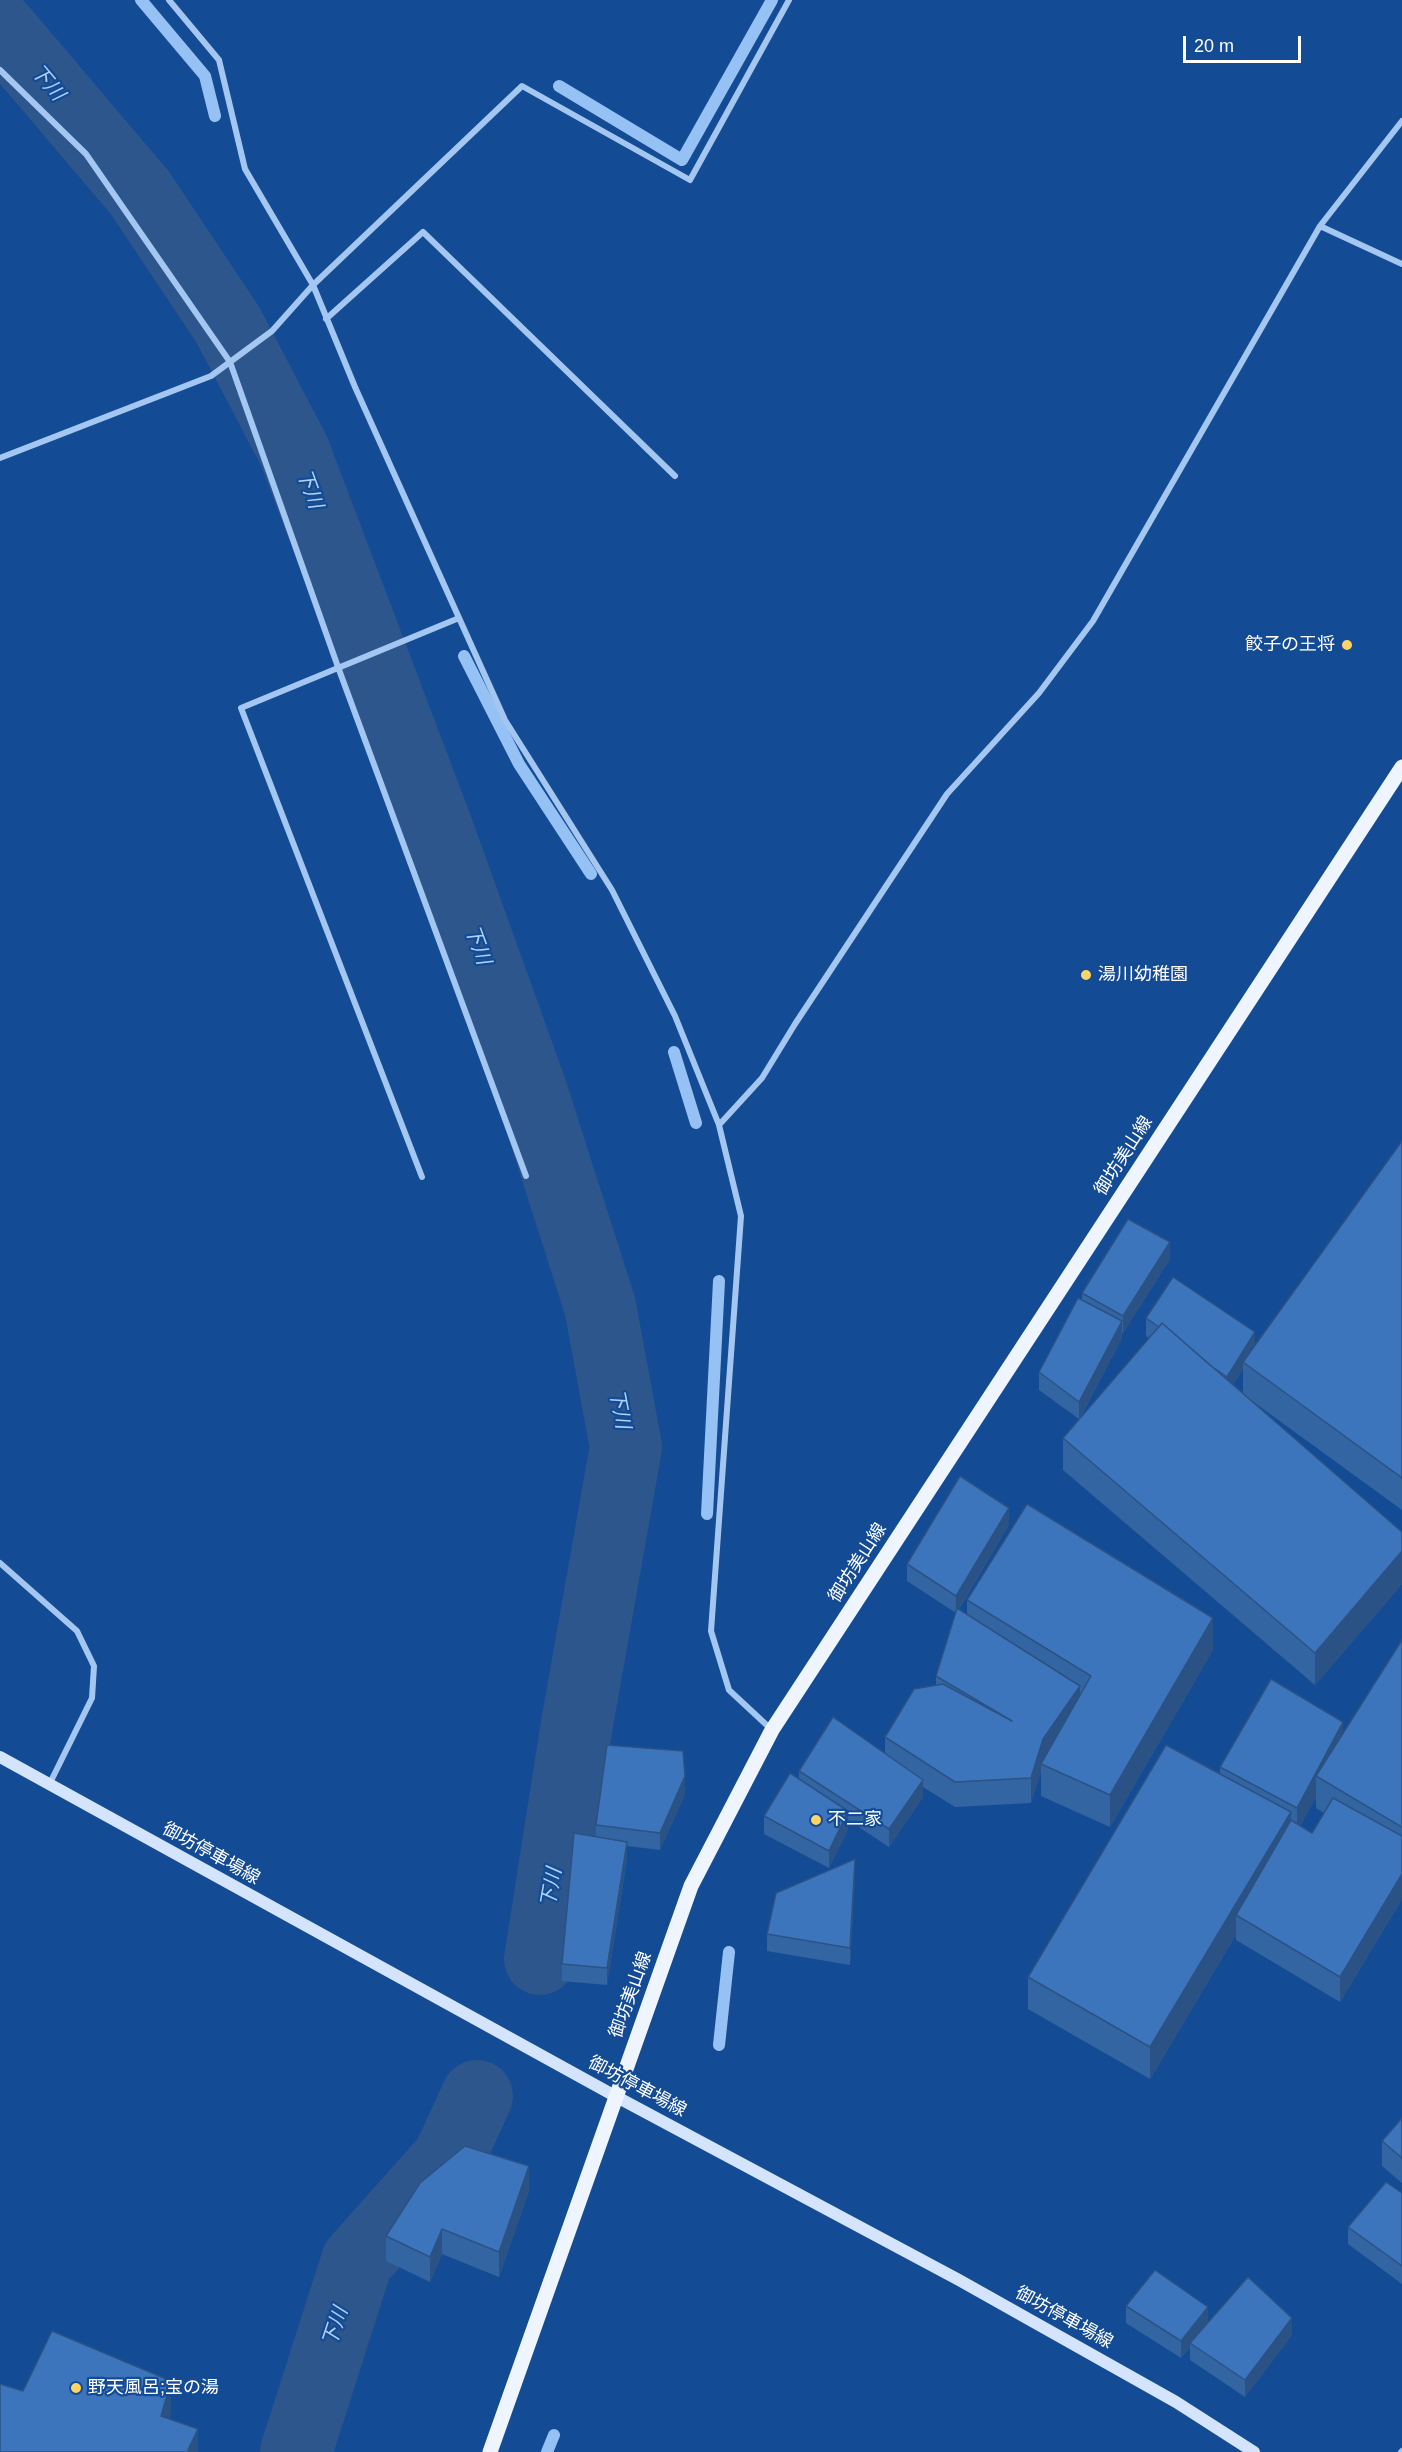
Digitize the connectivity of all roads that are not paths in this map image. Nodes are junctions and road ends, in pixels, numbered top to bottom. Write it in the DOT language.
graph roads {
  1 [pos="169,0"];
  2 [pos="789,0"];
  3 [pos="0,70"];
  4 [pos="1402,121"];
  5 [pos="1320,226"];
  6 [pos="1402,264"];
  7 [pos="313,285"];
  8 [pos="326,320"];
  9 [pos="230,362"];
  10 [pos="0,458"];
  11 [pos="675,476"];
  12 [pos="459,618"];
  13 [pos="338,667"];
  14 [pos="1402,767"];
  15 [pos="719,1125"];
  16 [pos="526,1176"];
  17 [pos="422,1177"];
  18 [pos="0,1563"];
  19 [pos="772,1730"];
  20 [pos="1,1760"];
  21 [pos="49,1785"];
  22 [pos="615,2096"];
  23 [pos="490,2452"];
  24 [pos="1254,2452"];
  1 -- 7 [label="street"];
  2 -- 7 [label="street"];
  3 -- 9 [label="street"];
  4 -- 5 [label="street"];
  5 -- 6 [label="street"];
  5 -- 15 [label="street"];
  7 -- 8 [label="street"];
  7 -- 9 [label="street"];
  8 -- 11 [label="street"];
  8 -- 12 [label="street"];
  9 -- 10 [label="street"];
  9 -- 13 [label="street"];
  12 -- 13 [label="street"];
  12 -- 15 [label="street"];
  13 -- 16 [label="street"];
  13 -- 17 [label="street"];
  14 -- 19 [label="main road, 御坊美山線"];
  15 -- 19 [label="street"];
  18 -- 21 [label="street"];
  19 -- 22 [label="main road, 御坊美山線"];
  20 -- 21 [label="main road, 御坊停車場線"];
  21 -- 22 [label="main road, 御坊停車場線"];
  22 -- 23 [label="main road, 御坊美山線"];
  22 -- 24 [label="main road, 御坊停車場線"];
}
